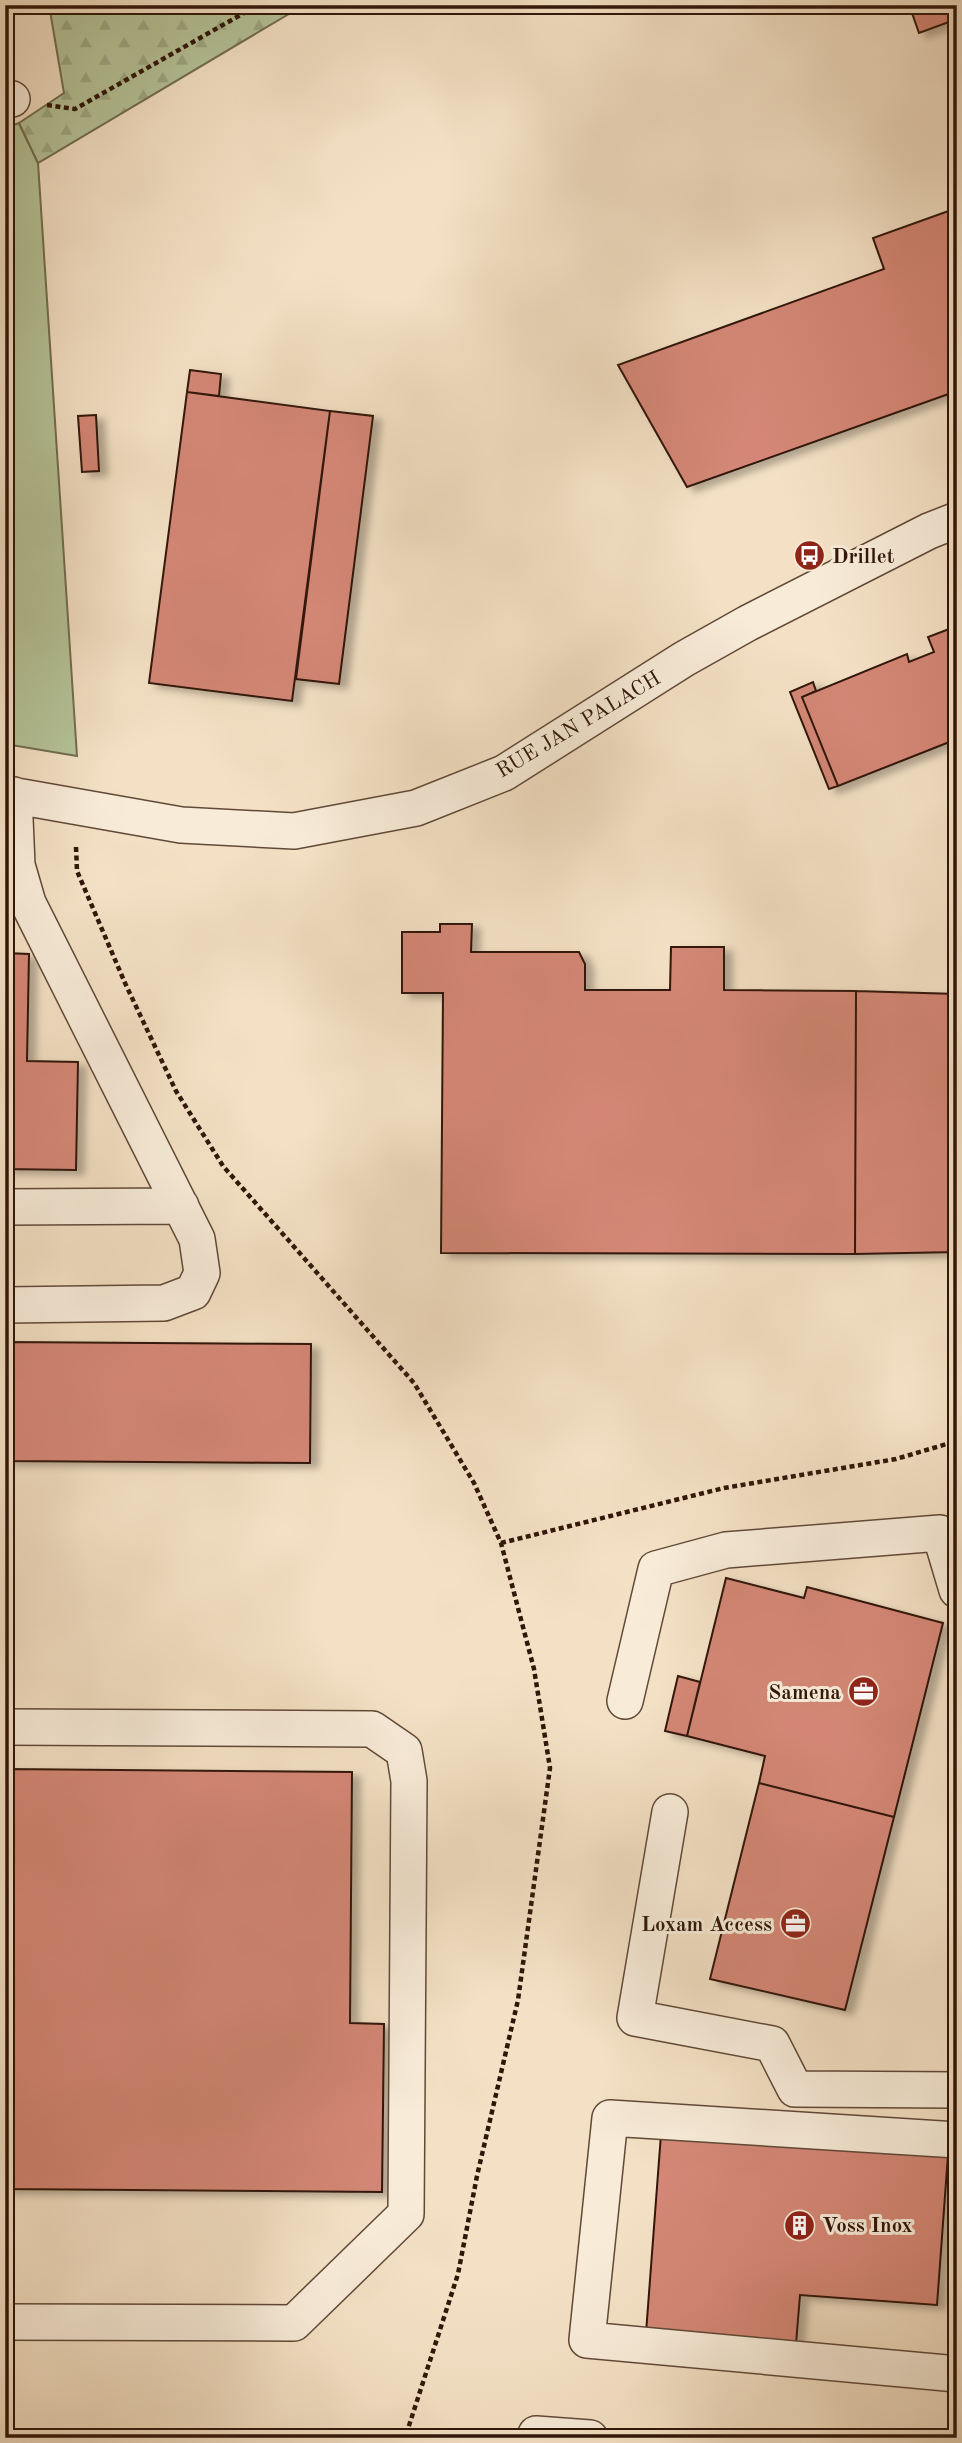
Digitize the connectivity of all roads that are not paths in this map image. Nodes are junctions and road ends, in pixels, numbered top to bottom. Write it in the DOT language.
graph roads {
  1 [pos="957,520"];
  2 [pos="10,794"];
  3 [pos="20,915"];
  4 [pos="181,1206"];
  5 [pos="5,1207"];
  6 [pos="5,1305"];
  7 [pos="957,1590"];
  8 [pos="625,1701"];
  9 [pos="5,1727"];
  10 [pos="670,1812"];
  11 [pos="957,2090"];
  12 [pos="957,2140"];
  13 [pos="5,2322"];
  14 [pos="957,2374"];
  15 [pos="536,2438"];
  16 [pos="590,2438"];
  1 -- 2 [label="street, RUE JAN PALACH"];
  2 -- 3 [label="street"];
  3 -- 4 [label="street"];
  4 -- 5 [label="street"];
  4 -- 6 [label="street"];
  7 -- 8 [label="street"];
  9 -- 13 [label="street"];
  10 -- 11 [label="street"];
  12 -- 14 [label="street"];
  15 -- 16 [label="street"];
}
